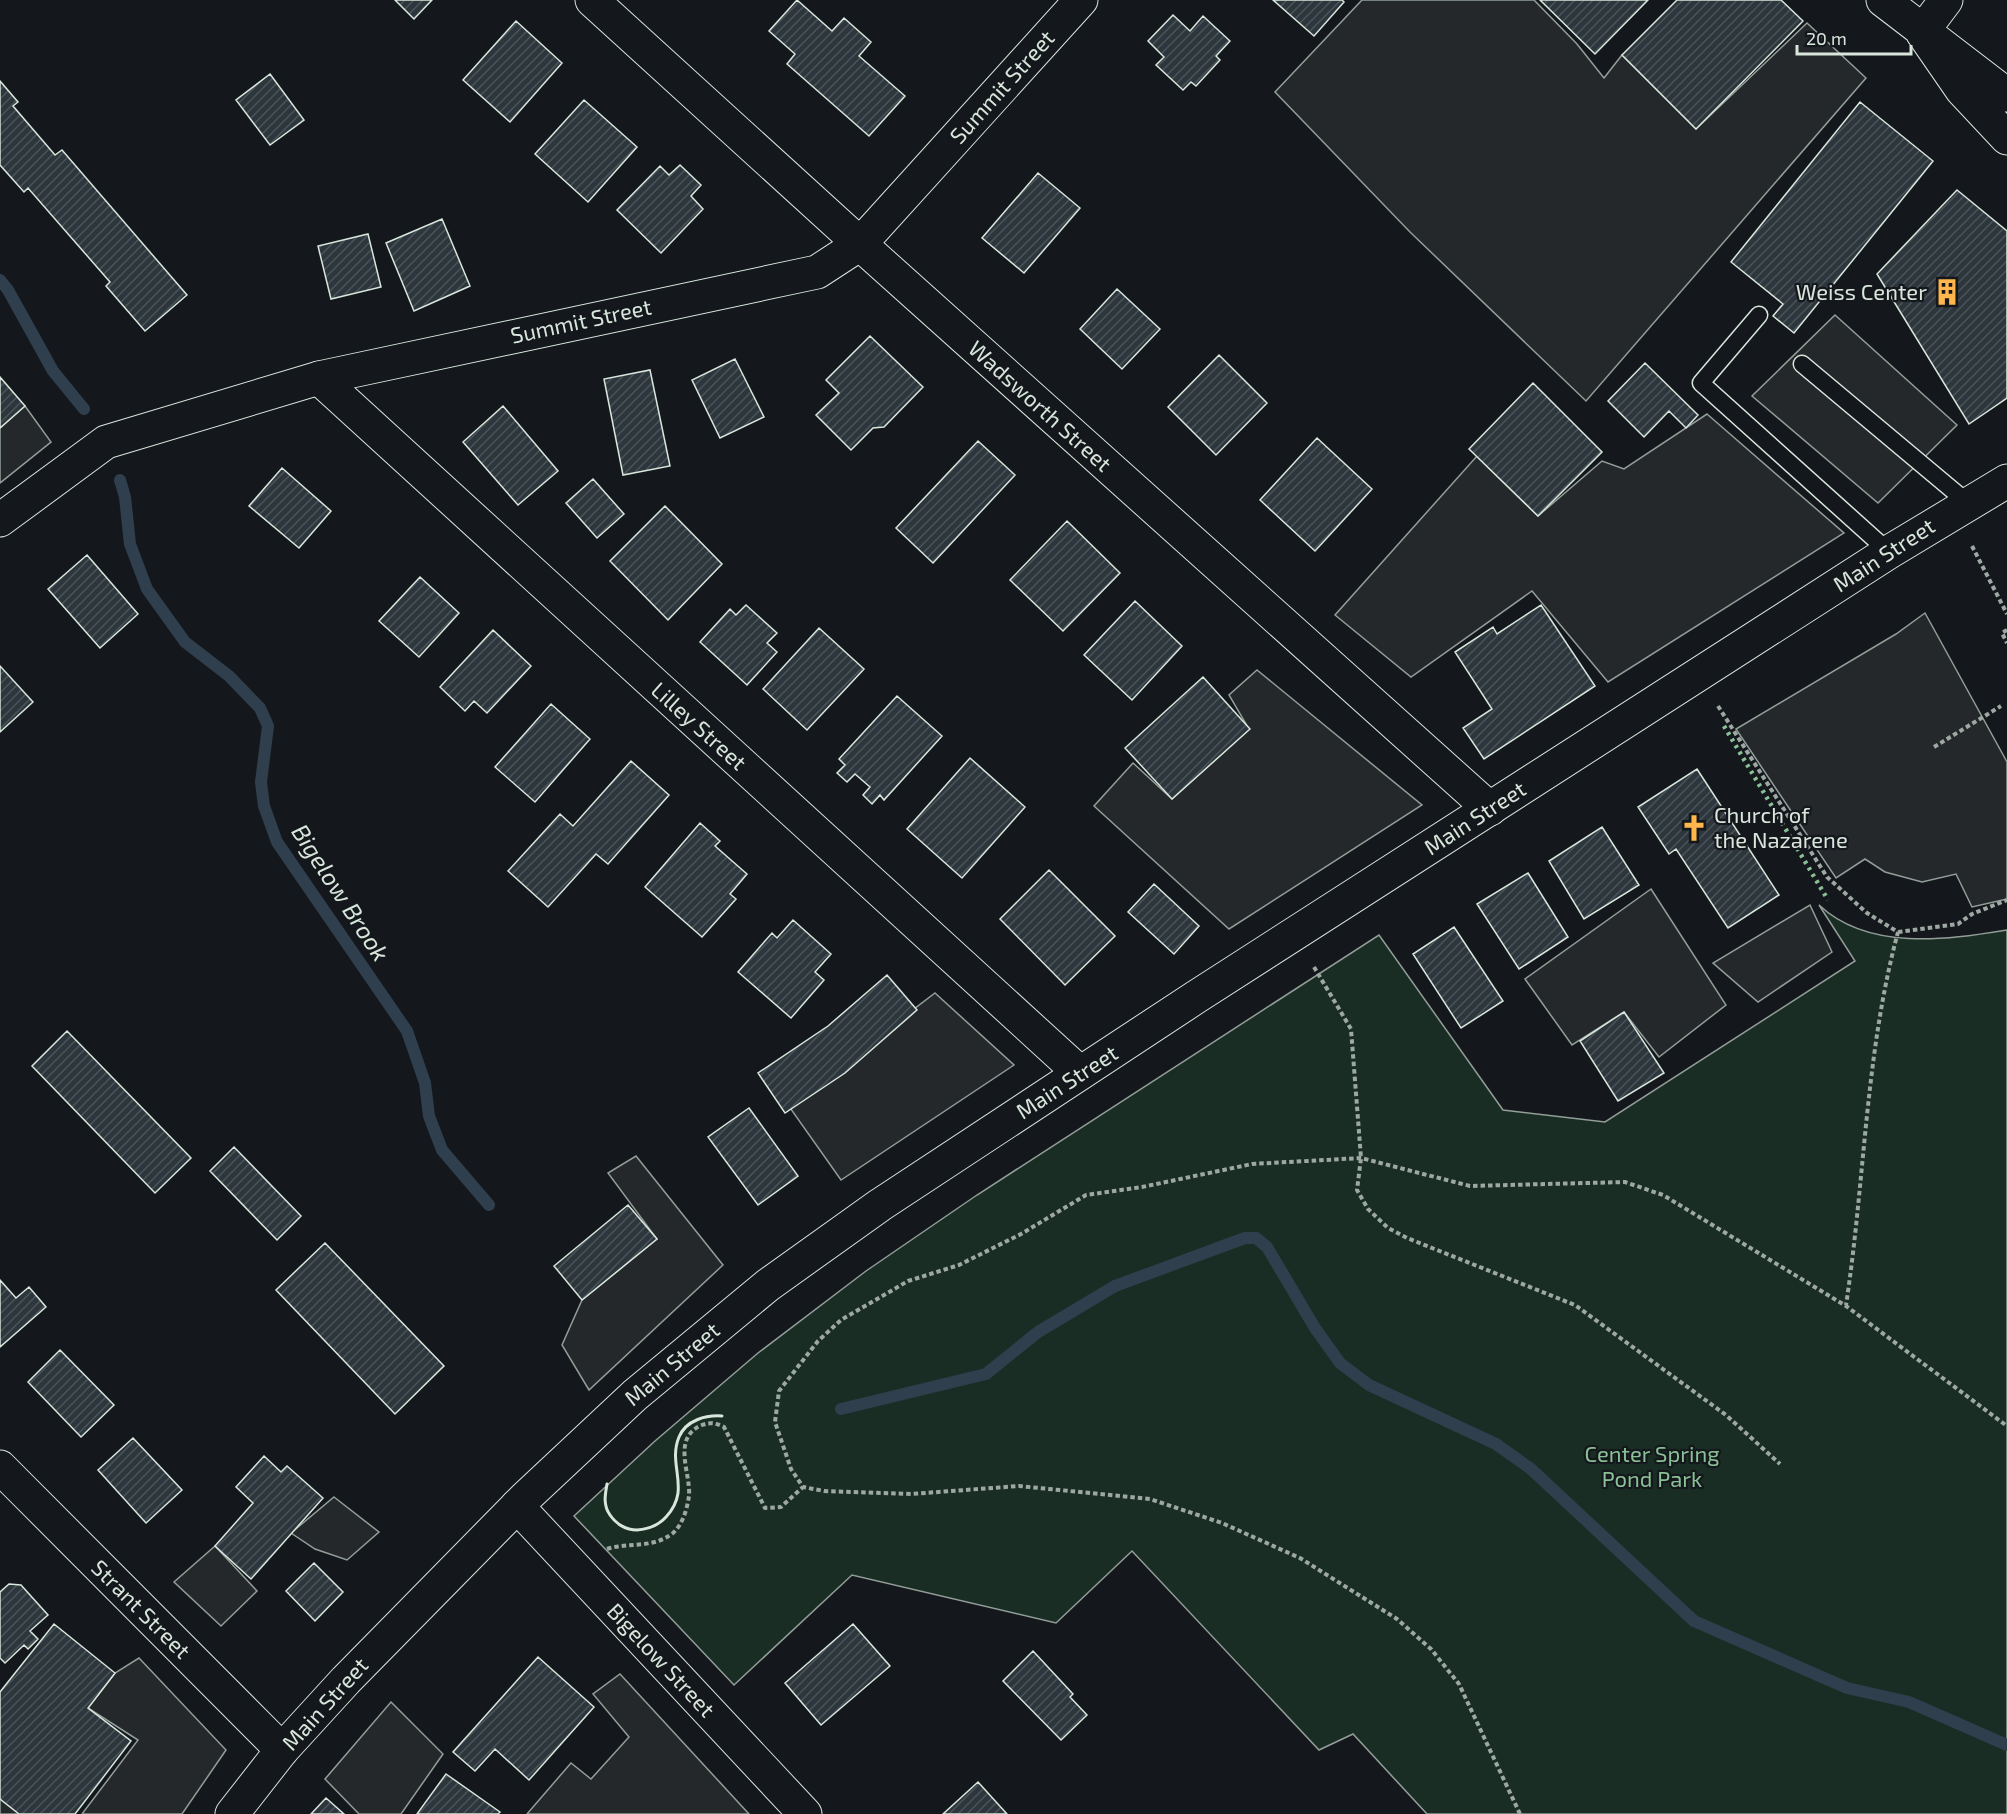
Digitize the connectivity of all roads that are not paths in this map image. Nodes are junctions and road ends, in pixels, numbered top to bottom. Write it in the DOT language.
graph roads {
  1 [pos="592,0"];
  2 [pos="1081,0"];
  3 [pos="1882,0"];
  4 [pos="1946,0"];
  5 [pos="1922,32"];
  6 [pos="2007,95"];
  7 [pos="2007,138"];
  8 [pos="860,244"];
  9 [pos="1759,315"];
  10 [pos="1802,364"];
  11 [pos="319,378"];
  12 [pos="2007,481"];
  13 [pos="1968,503"];
  14 [pos="0,520"];
  15 [pos="1888,552"];
  16 [pos="1491,809"];
  17 [pos="1080,1073"];
  18 [pos="0,1467"];
  19 [pos="517,1506"];
  20 [pos="282,1750"];
  21 [pos="232,1814"];
  22 [pos="805,1814"];
  1 -- 8 [label="street, Wadsworth Street"];
  2 -- 8 [label="street, Summit Street"];
  3 -- 5 [label="street"];
  4 -- 5 [label="street"];
  5 -- 6 [label="street"];
  5 -- 7 [label="street"];
  8 -- 11 [label="street, Summit Street"];
  8 -- 16 [label="street, Wadsworth Street"];
  9 -- 15 [label="lane"];
  10 -- 13 [label="lane"];
  11 -- 14 [label="street, Summit Street"];
  11 -- 17 [label="street, Lilley Street"];
  12 -- 13 [label="street, Main Street"];
  13 -- 15 [label="street, Main Street"];
  15 -- 16 [label="street, Main Street"];
  16 -- 17 [label="street, Main Street"];
  17 -- 19 [label="street, Main Street"];
  18 -- 20 [label="street, Strant Street"];
  19 -- 20 [label="street, Main Street"];
  19 -- 22 [label="street, Bigelow Street"];
  20 -- 21 [label="street, Main Street"];
}
